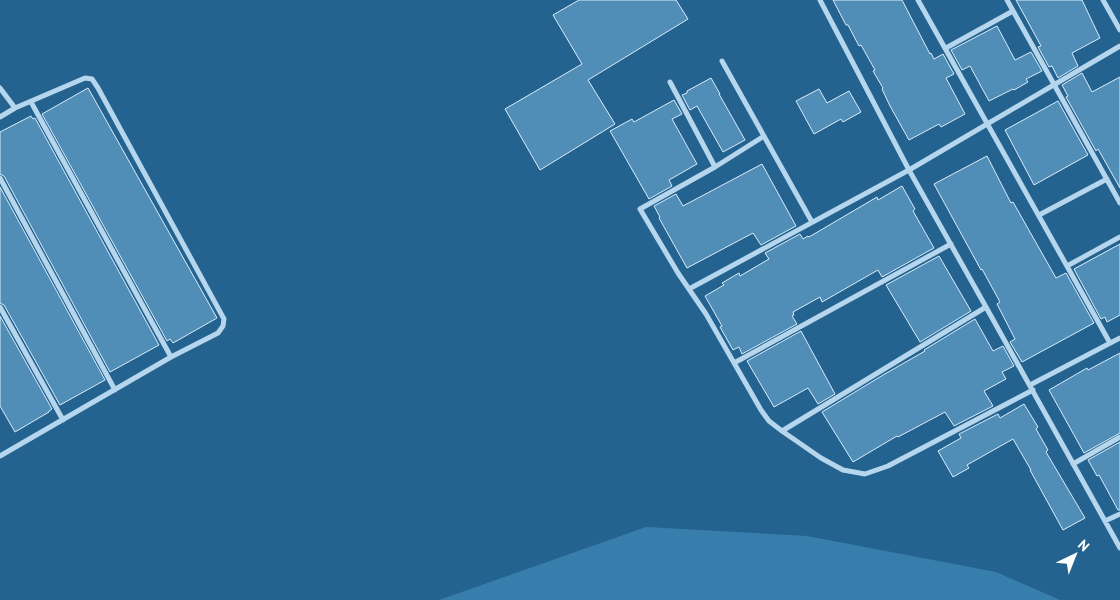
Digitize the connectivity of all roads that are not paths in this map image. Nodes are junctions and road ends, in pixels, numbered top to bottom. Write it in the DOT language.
graph roads {
  1 [pos="820,0"];
  2 [pos="918,0"];
  3 [pos="1007,0"];
  4 [pos="1103,0"];
  5 [pos="1013,11"];
  6 [pos="1120,30"];
  7 [pos="1120,46"];
  8 [pos="946,48"];
  9 [pos="722,61"];
  10 [pos="670,82"];
  11 [pos="1054,85"];
  12 [pos="0,88"];
  13 [pos="31,102"];
  14 [pos="15,108"];
  15 [pos="0,117"];
  16 [pos="988,124"];
  17 [pos="764,136"];
  18 [pos="715,167"];
  19 [pos="909,170"];
  20 [pos="0,178"];
  21 [pos="1107,180"];
  22 [pos="1120,204"];
  23 [pos="1039,215"];
  24 [pos="812,222"];
  25 [pos="1120,237"];
  26 [pos="951,244"];
  27 [pos="1067,266"];
  28 [pos="689,289"];
  29 [pos="0,307"];
  30 [pos="986,307"];
  31 [pos="1120,338"];
  32 [pos="1110,343"];
  33 [pos="172,357"];
  34 [pos="734,363"];
  35 [pos="1031,387"];
  36 [pos="116,390"];
  37 [pos="63,420"];
  38 [pos="782,431"];
  39 [pos="1120,437"];
  40 [pos="0,456"];
  41 [pos="1073,464"];
  42 [pos="1120,514"];
  43 [pos="1105,521"];
  44 [pos="1120,548"];
  1 -- 19 [label="street"];
  2 -- 8 [label="street"];
  3 -- 5 [label="street"];
  4 -- 6 [label="street"];
  5 -- 8 [label="street"];
  5 -- 11 [label="street"];
  7 -- 11 [label="street"];
  8 -- 16 [label="street"];
  9 -- 17 [label="street"];
  10 -- 18 [label="street"];
  11 -- 16 [label="street"];
  11 -- 21 [label="street"];
  12 -- 14 [label="street"];
  13 -- 14 [label="street"];
  13 -- 33 [label="street"];
  13 -- 33 [label="street"];
  14 -- 15 [label="street"];
  16 -- 19 [label="street"];
  16 -- 23 [label="street"];
  17 -- 18 [label="street"];
  17 -- 24 [label="street"];
  18 -- 28 [label="street"];
  19 -- 24 [label="street"];
  19 -- 26 [label="street"];
  20 -- 36 [label="street"];
  21 -- 22 [label="street"];
  21 -- 23 [label="street"];
  23 -- 27 [label="street"];
  24 -- 28 [label="street"];
  25 -- 27 [label="street"];
  26 -- 30 [label="street"];
  26 -- 34 [label="street"];
  27 -- 32 [label="street"];
  28 -- 34 [label="street"];
  29 -- 37 [label="street"];
  30 -- 35 [label="street"];
  30 -- 38 [label="street"];
  31 -- 32 [label="street"];
  32 -- 35 [label="street"];
  33 -- 36 [label="street"];
  34 -- 38 [label="street"];
  35 -- 38 [label="street"];
  35 -- 41 [label="street"];
  36 -- 37 [label="street"];
  37 -- 40 [label="street"];
  39 -- 41 [label="street"];
  41 -- 43 [label="street"];
  42 -- 43 [label="street"];
  43 -- 44 [label="street"];
}
